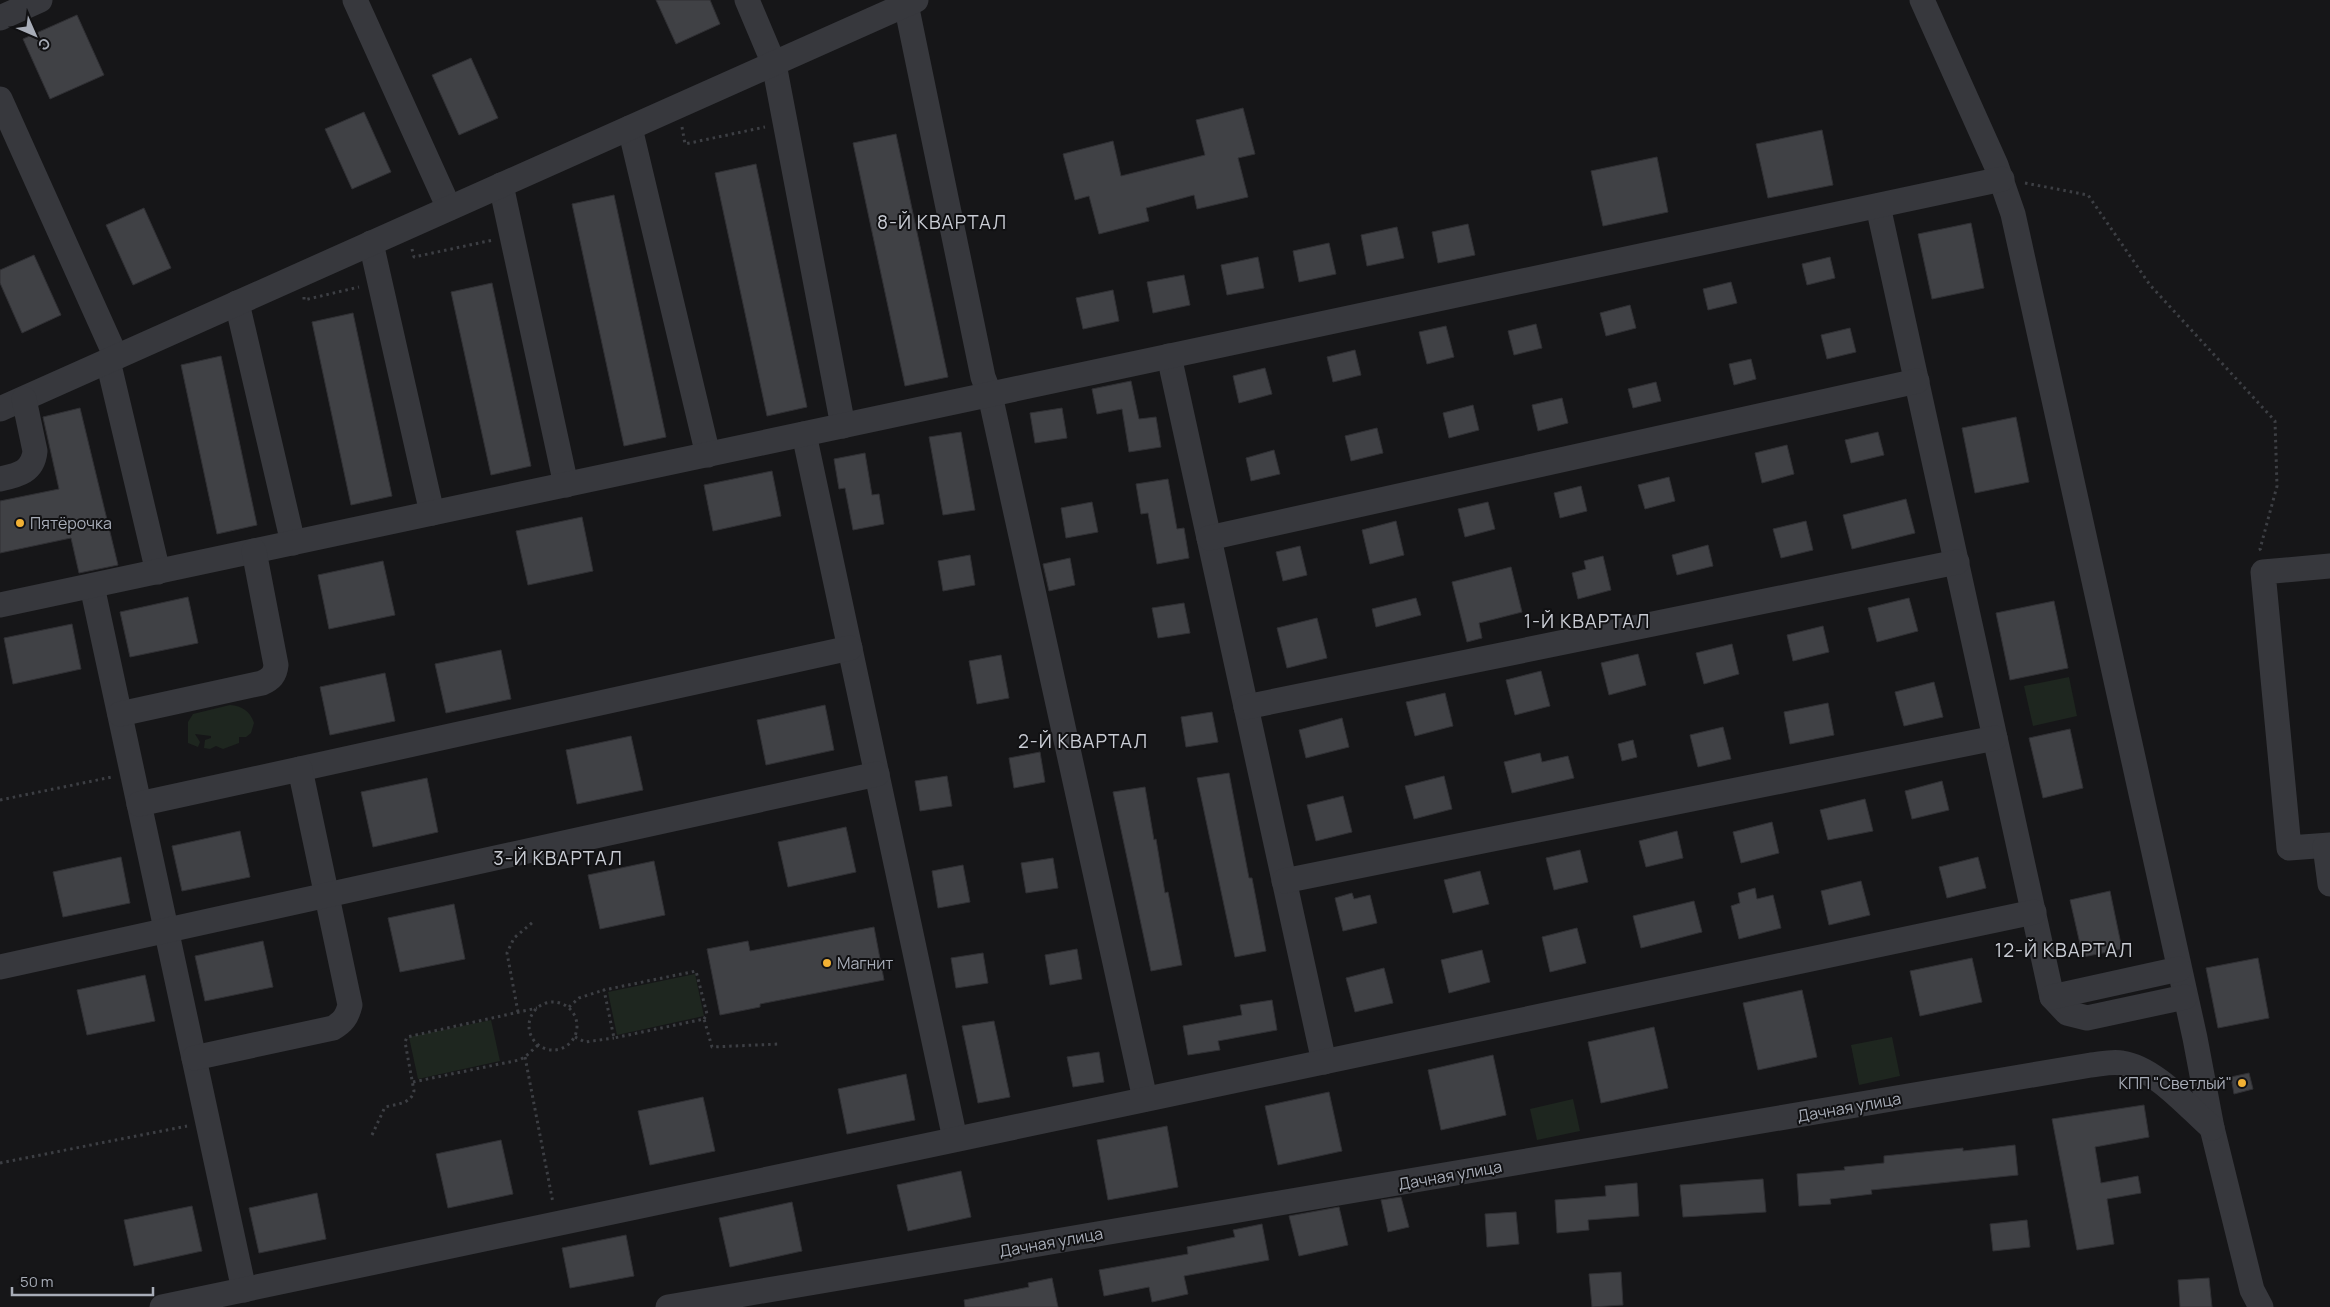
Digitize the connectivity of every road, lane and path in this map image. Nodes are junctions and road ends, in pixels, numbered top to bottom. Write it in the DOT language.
graph roads {
  1 [pos="40,0"];
  2 [pos="355,0"];
  3 [pos="747,0"];
  4 [pos="1922,0"];
  5 [pos="911,2"];
  6 [pos="0,18"];
  7 [pos="774,64"];
  8 [pos="0,99"];
  9 [pos="630,128"];
  10 [pos="2002,179"];
  11 [pos="501,185"];
  12 [pos="1878,206"];
  13 [pos="449,208"];
  14 [pos="371,243"];
  15 [pos="362,286"];
  16 [pos="303,292"];
  17 [pos="238,303"];
  18 [pos="1169,356"];
  19 [pos="112,359"];
  20 [pos="1917,381"];
  21 [pos="990,395"];
  22 [pos="24,398"];
  23 [pos="0,409"];
  24 [pos="843,426"];
  25 [pos="804,434"];
  26 [pos="708,455"];
  27 [pos="0,479"];
  28 [pos="566,485"];
  29 [pos="432,513"];
  30 [pos="1209,538"];
  31 [pos="293,543"];
  32 [pos="254,552"];
  33 [pos="1957,562"];
  34 [pos="2330,566"];
  35 [pos="2276,570"];
  36 [pos="158,572"];
  37 [pos="92,586"];
  38 [pos="0,605"];
  39 [pos="850,648"];
  40 [pos="1246,707"];
  41 [pos="120,714"];
  42 [pos="1996,738"];
  43 [pos="300,768"];
  44 [pos="133,773"];
  45 [pos="877,774"];
  46 [pos="0,800"];
  47 [pos="139,804"];
  48 [pos="2328,846"];
  49 [pos="1284,881"];
  50 [pos="2330,884"];
  51 [pos="327,895"];
  52 [pos="2034,912"];
  53 [pos="533,922"];
  54 [pos="166,930"];
  55 [pos="0,966"];
  56 [pos="2179,969"];
  57 [pos="604,990"];
  58 [pos="2052,997"];
  59 [pos="2185,997"];
  60 [pos="568,1007"];
  61 [pos="537,1008"];
  62 [pos="518,1012"];
  63 [pos="704,1019"];
  64 [pos="575,1037"];
  65 [pos="614,1038"];
  66 [pos="779,1044"];
  67 [pos="538,1045"];
  68 [pos="525,1057"];
  69 [pos="194,1058"];
  70 [pos="1324,1062"];
  71 [pos="413,1082"];
  72 [pos="1145,1100"];
  73 [pos="208,1121"];
  74 [pos="2212,1128"];
  75 [pos="372,1135"];
  76 [pos="955,1140"];
  77 [pos="0,1164"];
  78 [pos="557,1224"];
  79 [pos="244,1290"];
  80 [pos="162,1307"];
  81 [pos="668,1307"];
  82 [pos="2261,1307"];
  1 -- 6 [label="street"];
  2 -- 13 [label="street"];
  3 -- 7 [label="street"];
  4 -- 10 [label="street"];
  5 -- 7 [label="street"];
  5 -- 21 [label="street"];
  7 -- 9 [label="street"];
  7 -- 24 [label="street"];
  8 -- 19 [label="street"];
  9 -- 11 [label="street"];
  9 -- 26 [label="street"];
  10 -- 12 [label="street"];
  10 -- 35 [label="path"];
  10 -- 56 [label="street"];
  11 -- 13 [label="street"];
  11 -- 28 [label="street"];
  12 -- 18 [label="street"];
  12 -- 20 [label="street"];
  13 -- 14 [label="street"];
  14 -- 17 [label="street"];
  14 -- 29 [label="street"];
  15 -- 16 [label="path"];
  17 -- 19 [label="street"];
  17 -- 31 [label="street"];
  18 -- 21 [label="street"];
  18 -- 30 [label="street"];
  19 -- 22 [label="street"];
  19 -- 36 [label="street"];
  20 -- 30 [label="street"];
  20 -- 33 [label="street"];
  21 -- 24 [label="street"];
  21 -- 72 [label="street"];
  22 -- 23 [label="street"];
  22 -- 27 [label="street"];
  24 -- 25 [label="street"];
  25 -- 26 [label="street"];
  25 -- 39 [label="street"];
  26 -- 28 [label="street"];
  28 -- 29 [label="street"];
  29 -- 31 [label="street"];
  30 -- 40 [label="street"];
  31 -- 32 [label="street"];
  32 -- 36 [label="street"];
  32 -- 41 [label="street"];
  33 -- 40 [label="street"];
  33 -- 42 [label="street"];
  34 -- 35 [label="street"];
  35 -- 48 [label="street"];
  36 -- 37 [label="street"];
  37 -- 38 [label="street"];
  37 -- 41 [label="street"];
  39 -- 43 [label="street"];
  39 -- 45 [label="street"];
  40 -- 49 [label="street"];
  41 -- 44 [label="street"];
  42 -- 49 [label="street"];
  42 -- 52 [label="street"];
  43 -- 47 [label="street"];
  43 -- 51 [label="street"];
  44 -- 46 [label="path"];
  44 -- 47 [label="street"];
  45 -- 51 [label="street"];
  45 -- 76 [label="street"];
  47 -- 54 [label="street"];
  48 -- 50 [label="street"];
  49 -- 70 [label="street"];
  51 -- 54 [label="street"];
  51 -- 69 [label="street"];
  52 -- 58 [label="street"];
  52 -- 70 [label="street"];
  53 -- 62 [label="path"];
  54 -- 55 [label="street"];
  54 -- 69 [label="street"];
  56 -- 58 [label="street"];
  56 -- 59 [label="street"];
  57 -- 60 [label="path"];
  57 -- 63 [label="path"];
  57 -- 65 [label="path"];
  58 -- 59 [label="street"];
  59 -- 74 [label="street"];
  60 -- 61 [label="path"];
  60 -- 64 [label="path"];
  61 -- 62 [label="path"];
  61 -- 67 [label="path"];
  62 -- 71 [label="path"];
  63 -- 65 [label="path"];
  63 -- 66 [label="path"];
  64 -- 65 [label="path"];
  64 -- 67 [label="path"];
  67 -- 68 [label="path"];
  68 -- 71 [label="path"];
  68 -- 78 [label="path"];
  69 -- 73 [label="street"];
  70 -- 72 [label="street"];
  71 -- 75 [label="path"];
  72 -- 76 [label="street"];
  73 -- 77 [label="path"];
  73 -- 79 [label="street"];
  74 -- 81 [label="street, Дачная улица"];
  74 -- 82 [label="street"];
  76 -- 78 [label="street"];
  78 -- 79 [label="street"];
  79 -- 80 [label="street"];
}
